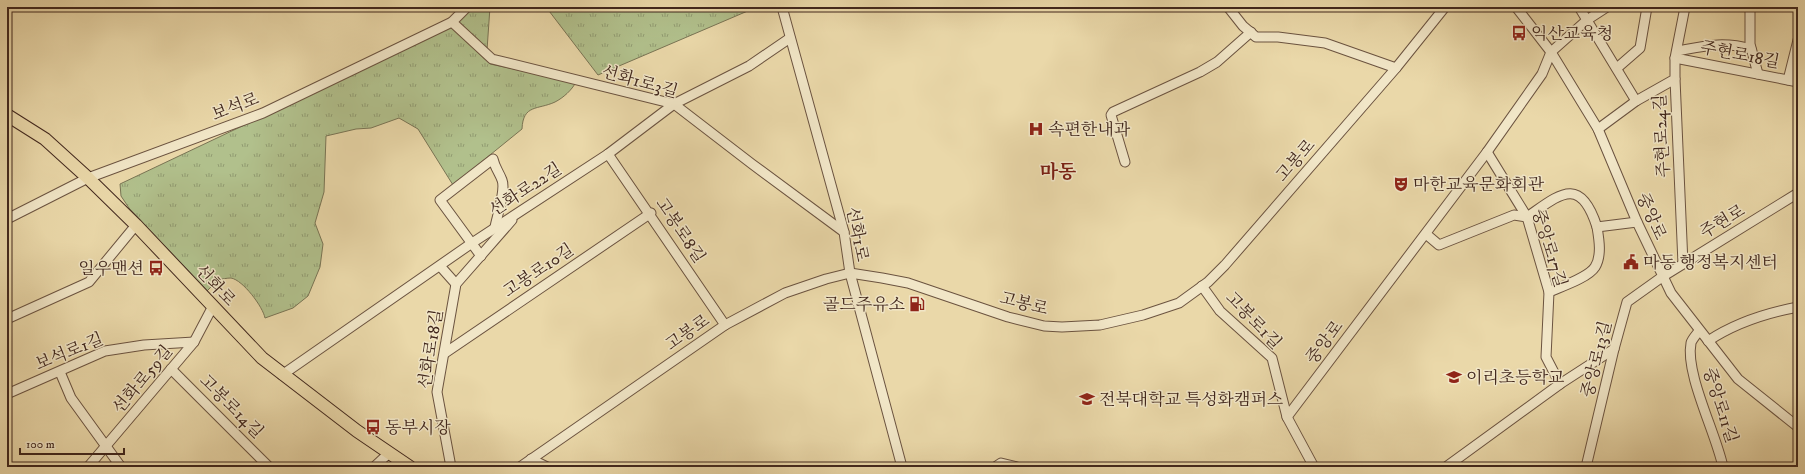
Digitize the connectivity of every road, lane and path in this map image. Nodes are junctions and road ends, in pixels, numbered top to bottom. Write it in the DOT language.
graph roads {
  1 [pos="467,7"];
  2 [pos="782,7"];
  3 [pos="1228,7"];
  4 [pos="1445,7"];
  5 [pos="1516,7"];
  6 [pos="1579,7"];
  7 [pos="1607,7"];
  8 [pos="1647,7"];
  9 [pos="1685,7"];
  10 [pos="1750,7"];
  11 [pos="1587,20"];
  12 [pos="452,22"];
  13 [pos="1251,32"];
  14 [pos="790,38"];
  15 [pos="1798,40"];
  16 [pos="1751,49"];
  17 [pos="1551,52"];
  18 [pos="1676,54"];
  19 [pos="1396,68"];
  20 [pos="1617,68"];
  21 [pos="1758,74"];
  22 [pos="1675,79"];
  23 [pos="1788,80"];
  24 [pos="1798,82"];
  25 [pos="1636,101"];
  26 [pos="674,104"];
  27 [pos="7,115"];
  28 [pos="1598,129"];
  29 [pos="1487,152"];
  30 [pos="608,154"];
  31 [pos="1125,162"];
  32 [pos="88,178"];
  33 [pos="1798,193"];
  34 [pos="519,213"];
  35 [pos="651,213"];
  36 [pos="1526,217"];
  37 [pos="7,219"];
  38 [pos="1637,222"];
  39 [pos="136,225"];
  40 [pos="495,227"];
  41 [pos="1597,227"];
  42 [pos="844,232"];
  43 [pos="1426,234"];
  44 [pos="472,243"];
  45 [pos="481,256"];
  46 [pos="1683,264"];
  47 [pos="440,266"];
  48 [pos="850,273"];
  49 [pos="1662,277"];
  50 [pos="456,284"];
  51 [pos="1202,286"];
  52 [pos="1548,292"];
  53 [pos="213,306"];
  54 [pos="1798,307"];
  55 [pos="7,319"];
  56 [pos="725,325"];
  57 [pos="1700,331"];
  58 [pos="1708,341"];
  59 [pos="194,342"];
  60 [pos="1614,349"];
  61 [pos="445,353"];
  62 [pos="171,368"];
  63 [pos="60,372"];
  64 [pos="282,375"];
  65 [pos="1560,384"];
  66 [pos="7,394"];
  67 [pos="1287,417"];
  68 [pos="1798,427"];
  69 [pos="107,445"];
  70 [pos="389,453"];
  71 [pos="531,459"];
  72 [pos="88,467"];
  73 [pos="121,467"];
  74 [pos="269,467"];
  75 [pos="374,467"];
  76 [pos="410,467"];
  77 [pos="452,467"];
  78 [pos="520,467"];
  79 [pos="547,467"];
  80 [pos="902,467"];
  81 [pos="995,467"];
  82 [pos="1017,467"];
  83 [pos="1314,467"];
  84 [pos="1446,467"];
  85 [pos="1586,467"];
  86 [pos="1722,467"];
  1 -- 12 [label="street, 보석로"];
  2 -- 14 [label="street, 선화1로"];
  3 -- 13 [label="street"];
  4 -- 19 [label="street, 고봉로"];
  5 -- 17 [label="street, 중앙로"];
  6 -- 11 [label="street"];
  7 -- 11 [label="street"];
  8 -- 20 [label="street"];
  9 -- 18 [label="street, 주현로24길"];
  10 -- 16 [label="street"];
  11 -- 17 [label="street"];
  11 -- 20 [label="street"];
  12 -- 26 [label="street, 선화1로3길"];
  12 -- 32 [label="street, 보석로"];
  13 -- 19 [label="street"];
  13 -- 31 [label="street"];
  14 -- 26 [label="street, 선화로22길"];
  14 -- 42 [label="street, 선화1로"];
  15 -- 23 [label="street"];
  16 -- 18 [label="street"];
  16 -- 21 [label="street"];
  17 -- 28 [label="street, 중앙로"];
  17 -- 29 [label="street, 중앙로"];
  18 -- 21 [label="street, 주현로18길"];
  18 -- 22 [label="street, 주현로24길"];
  19 -- 51 [label="street, 고봉로"];
  20 -- 25 [label="street"];
  21 -- 23 [label="street, 주현로18길"];
  22 -- 25 [label="street"];
  22 -- 46 [label="street, 주현로24길"];
  23 -- 24 [label="street, 주현로18길"];
  25 -- 28 [label="street"];
  26 -- 30 [label="street, 선화로22길"];
  26 -- 42 [label="street, 선화1로3길"];
  27 -- 32 [label="main road, 선화로"];
  28 -- 38 [label="street, 중앙로"];
  29 -- 36 [label="street, 중앙로17길"];
  29 -- 43 [label="street, 중앙로"];
  30 -- 34 [label="street, 선화로22길"];
  30 -- 35 [label="street, 고봉로8길"];
  32 -- 37 [label="street, 보석로"];
  32 -- 39 [label="main road, 선화로"];
  33 -- 46 [label="street, 주현로"];
  34 -- 40 [label="street, 선화로22길"];
  34 -- 45 [label="street"];
  35 -- 56 [label="street, 고봉로8길"];
  35 -- 61 [label="street, 고봉로10길"];
  36 -- 41 [label="street"];
  36 -- 43 [label="street"];
  36 -- 52 [label="street, 중앙로17길"];
  38 -- 41 [label="street"];
  38 -- 49 [label="street, 중앙로"];
  39 -- 53 [label="main road, 선화로"];
  39 -- 55 [label="street"];
  40 -- 44 [label="street, 선화로22길"];
  40 -- 44 [label="street"];
  41 -- 52 [label="street"];
  42 -- 48 [label="street, 선화1로"];
  43 -- 67 [label="street, 중앙로"];
  44 -- 45 [label="street"];
  44 -- 47 [label="street, 선화로22길"];
  45 -- 50 [label="street"];
  46 -- 49 [label="street, 주현로"];
  47 -- 50 [label="street"];
  47 -- 64 [label="street, 선화로22길"];
  48 -- 51 [label="street, 고봉로"];
  48 -- 56 [label="street, 고봉로"];
  48 -- 80 [label="street, 선화1로"];
  49 -- 57 [label="street, 중앙로"];
  49 -- 60 [label="street, 중앙로13길"];
  50 -- 61 [label="street, 선화로18길"];
  51 -- 67 [label="street, 고봉로1길"];
  52 -- 65 [label="street, 중앙로17길"];
  53 -- 59 [label="street, 선화로59길"];
  53 -- 64 [label="main road, 선화로"];
  54 -- 58 [label="street"];
  56 -- 71 [label="street, 고봉로"];
  57 -- 58 [label="street, 중앙로"];
  57 -- 86 [label="street, 중앙로11길"];
  58 -- 68 [label="street, 중앙로"];
  59 -- 62 [label="street, 선화로59길"];
  59 -- 63 [label="street, 보석로1길"];
  60 -- 65 [label="street"];
  60 -- 85 [label="street, 중앙로13길"];
  61 -- 77 [label="street, 선화로18길"];
  62 -- 69 [label="street, 선화로59길"];
  62 -- 74 [label="street, 고봉로14길"];
  63 -- 66 [label="street, 보석로1길"];
  63 -- 69 [label="street"];
  64 -- 70 [label="main road, 선화로"];
  65 -- 84 [label="street"];
  67 -- 83 [label="street, 고봉로1길"];
  69 -- 72 [label="street, 선화로59길"];
  69 -- 73 [label="street"];
  70 -- 75 [label="street"];
  70 -- 76 [label="main road, 선화로"];
  71 -- 78 [label="street, 고봉로"];
  71 -- 79 [label="street"];
  81 -- 82 [label="street"];
}
